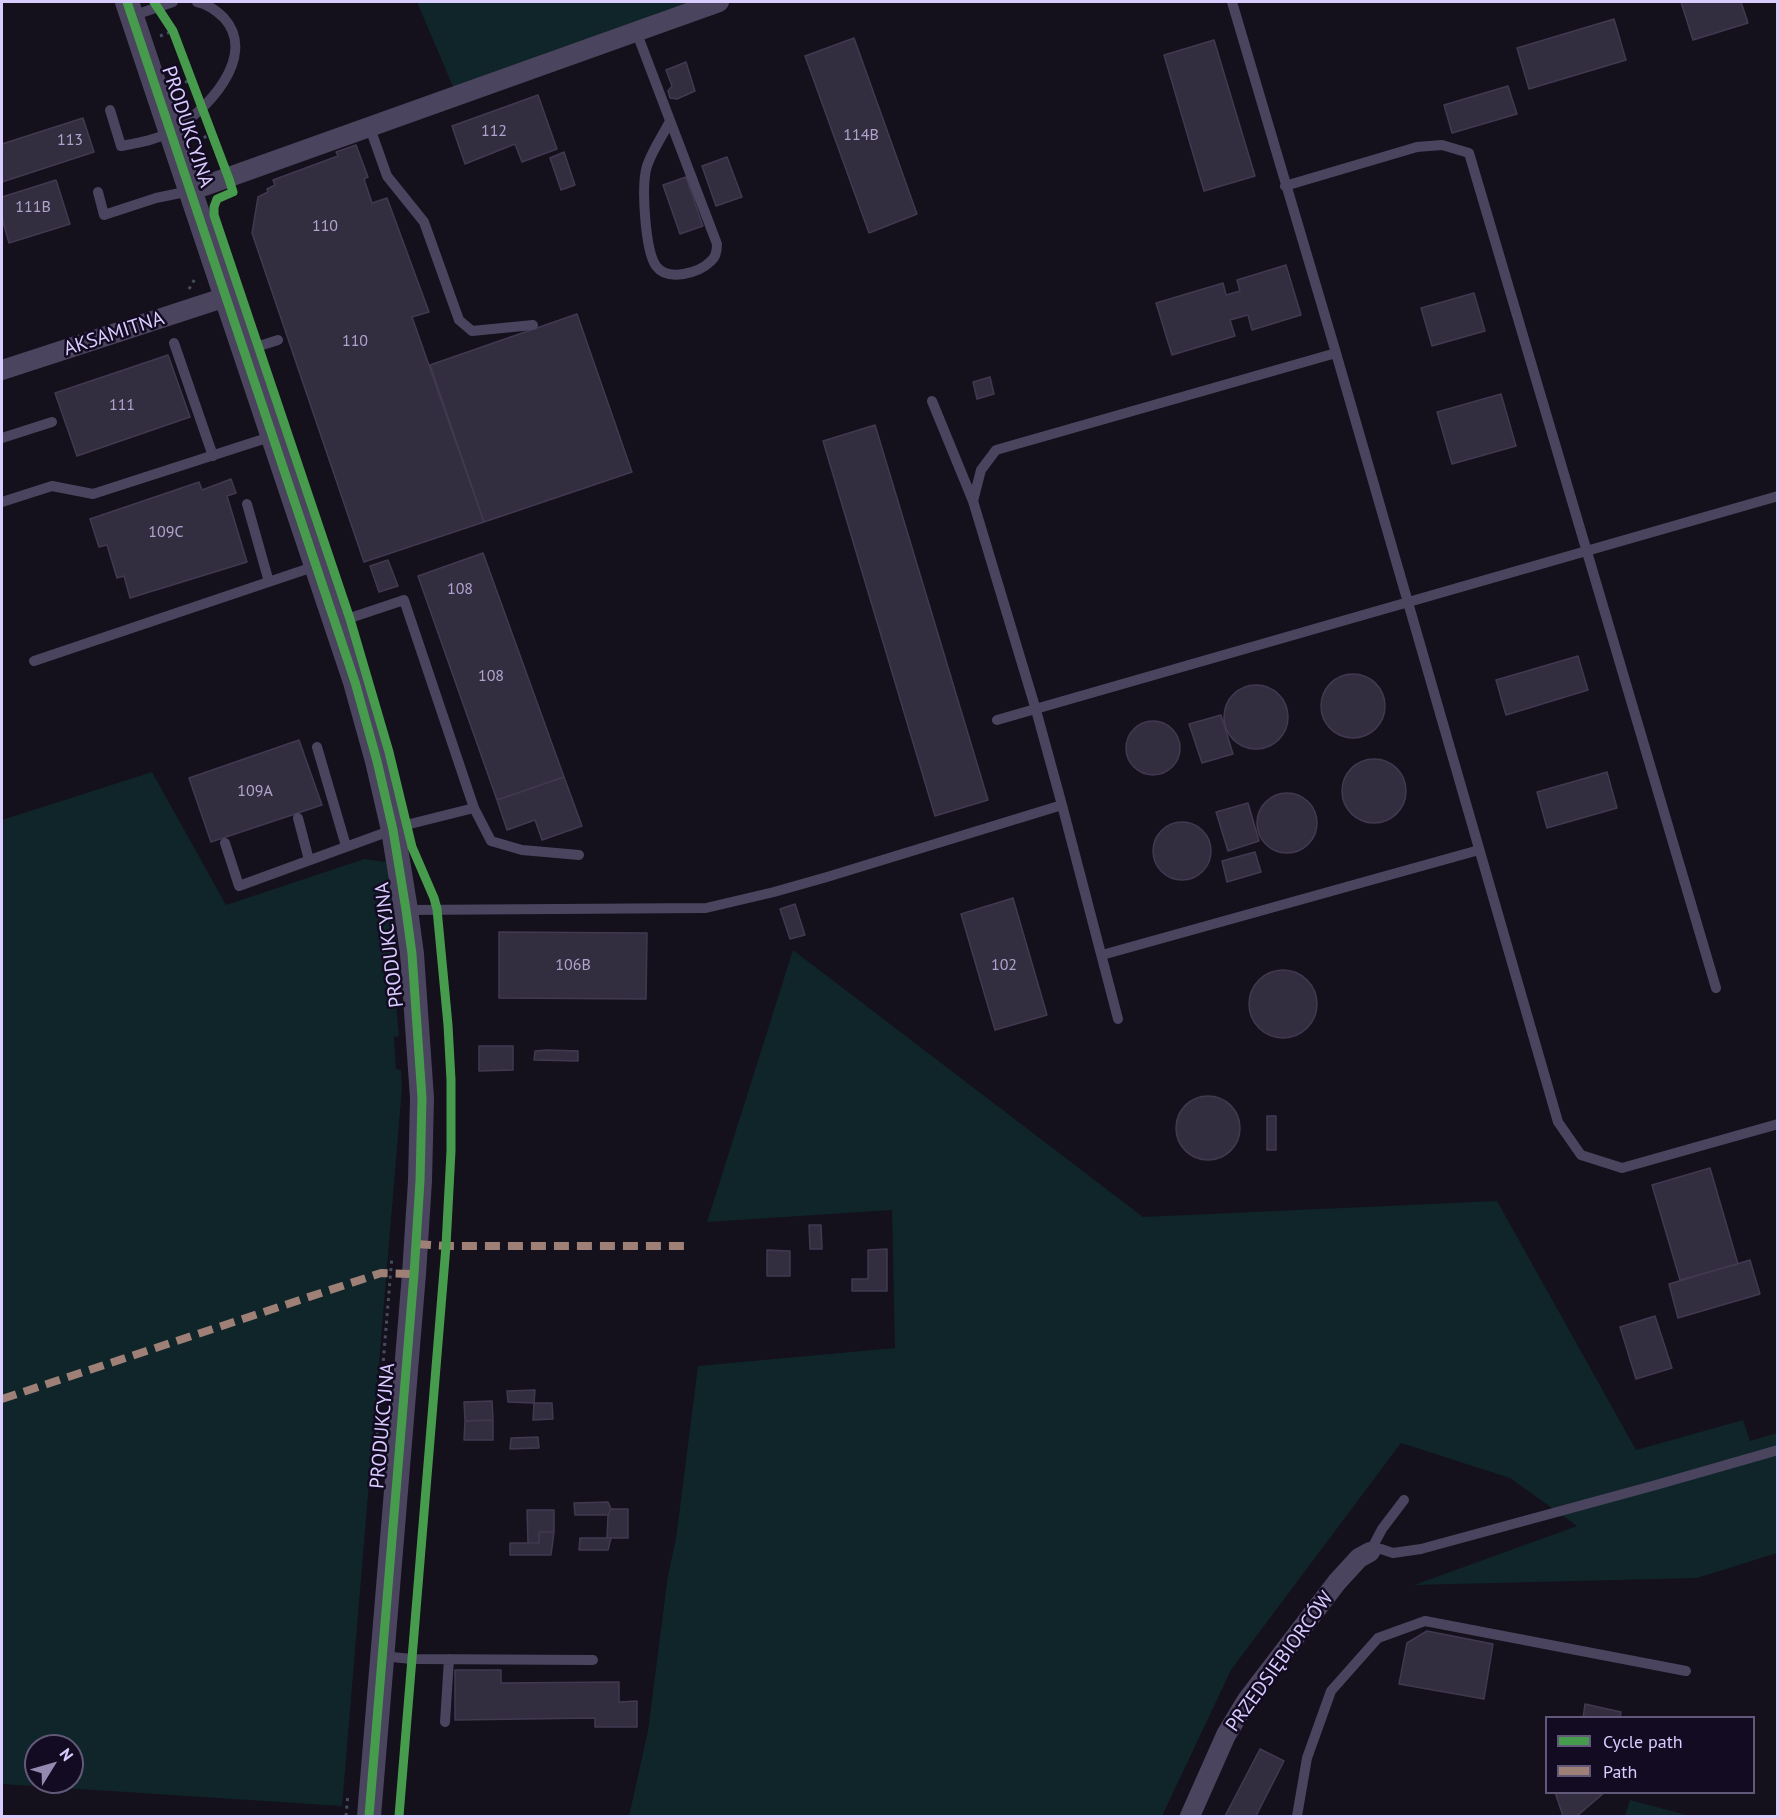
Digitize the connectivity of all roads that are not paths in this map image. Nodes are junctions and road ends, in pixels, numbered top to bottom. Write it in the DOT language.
graph roads {
  1 [pos="173,2"];
  2 [pos="197,2"];
  3 [pos="719,2"];
  4 [pos="1232,2"];
  5 [pos="129,9"];
  6 [pos="636,31"];
  7 [pos="110,110"];
  8 [pos="670,121"];
  9 [pos="370,128"];
  10 [pos="170,132"];
  11 [pos="1285,186"];
  12 [pos="190,191"];
  13 [pos="98,192"];
  14 [pos="226,297"];
  15 [pos="533,325"];
  16 [pos="278,340"];
  17 [pos="174,343"];
  18 [pos="244,352"];
  19 [pos="1336,353"];
  20 [pos="2,370"];
  21 [pos="932,401"];
  22 [pos="52,422"];
  23 [pos="273,436"];
  24 [pos="2,438"];
  25 [pos="213,456"];
  26 [pos="1778,496"];
  27 [pos="973,501"];
  28 [pos="2,502"];
  29 [pos="247,504"];
  30 [pos="1586,551"];
  31 [pos="316,566"];
  32 [pos="269,582"];
  33 [pos="1408,603"];
  34 [pos="335,623"];
  35 [pos="34,661"];
  36 [pos="1036,710"];
  37 [pos="997,720"];
  38 [pos="316,747"];
  39 [pos="1062,805"];
  40 [pos="474,808"];
  41 [pos="298,818"];
  42 [pos="393,830"];
  43 [pos="225,843"];
  44 [pos="346,846"];
  45 [pos="1479,850"];
  46 [pos="579,855"];
  47 [pos="309,860"];
  48 [pos="406,910"];
  49 [pos="1102,955"];
  50 [pos="1716,988"];
  51 [pos="1119,1019"];
  52 [pos="1778,1124"];
  53 [pos="1778,1450"];
  54 [pos="1404,1500"];
  55 [pos="1370,1552"];
  56 [pos="382,1656"];
  57 [pos="449,1659"];
  58 [pos="593,1660"];
  59 [pos="1686,1671"];
  60 [pos="445,1722"];
  61 [pos="369,1816"];
  62 [pos="1190,1816"];
  63 [pos="1297,1816"];
  1 -- 5 [label="lane"];
  2 -- 10 [label="lane"];
  3 -- 6 [label="street"];
  4 -- 11 [label="lane"];
  5 -- 10 [label="street, PRODUKCYJNA"];
  6 -- 8 [label="lane"];
  6 -- 9 [label="street"];
  7 -- 10 [label="lane"];
  8 -- 8 [label="lane"];
  9 -- 12 [label="street"];
  9 -- 15 [label="lane"];
  10 -- 12 [label="street, PRODUKCYJNA"];
  11 -- 19 [label="lane"];
  11 -- 30 [label="lane"];
  12 -- 13 [label="lane"];
  12 -- 14 [label="street, PRODUKCYJNA"];
  14 -- 18 [label="street, PRODUKCYJNA"];
  14 -- 20 [label="street, AKSAMITNA"];
  16 -- 18 [label="lane"];
  17 -- 25 [label="lane"];
  18 -- 23 [label="street, PRODUKCYJNA"];
  19 -- 27 [label="lane"];
  19 -- 33 [label="lane"];
  21 -- 27 [label="lane"];
  22 -- 24 [label="lane"];
  23 -- 25 [label="lane"];
  23 -- 31 [label="street, PRODUKCYJNA"];
  25 -- 28 [label="lane"];
  26 -- 30 [label="lane"];
  27 -- 36 [label="lane"];
  29 -- 32 [label="lane"];
  30 -- 33 [label="lane"];
  30 -- 50 [label="lane"];
  31 -- 32 [label="lane"];
  31 -- 34 [label="street, PRODUKCYJNA"];
  32 -- 35 [label="lane"];
  33 -- 36 [label="lane"];
  33 -- 45 [label="lane"];
  34 -- 40 [label="lane"];
  34 -- 42 [label="street, PRODUKCYJNA"];
  36 -- 37 [label="lane"];
  36 -- 39 [label="lane"];
  38 -- 44 [label="lane"];
  39 -- 48 [label="lane"];
  39 -- 49 [label="lane"];
  40 -- 42 [label="lane"];
  40 -- 46 [label="lane"];
  41 -- 47 [label="lane"];
  42 -- 44 [label="lane"];
  42 -- 48 [label="street, PRODUKCYJNA"];
  43 -- 47 [label="lane"];
  44 -- 47 [label="lane"];
  45 -- 49 [label="lane"];
  45 -- 52 [label="lane"];
  48 -- 56 [label="street, PRODUKCYJNA"];
  49 -- 51 [label="lane"];
  53 -- 55 [label="lane"];
  54 -- 55 [label="lane"];
  55 -- 62 [label="street, PRZEDSIĘBIORCÓW"];
  56 -- 57 [label="lane"];
  56 -- 61 [label="street, PRODUKCYJNA"];
  57 -- 58 [label="lane"];
  57 -- 60 [label="lane"];
  59 -- 63 [label="lane"];
}
